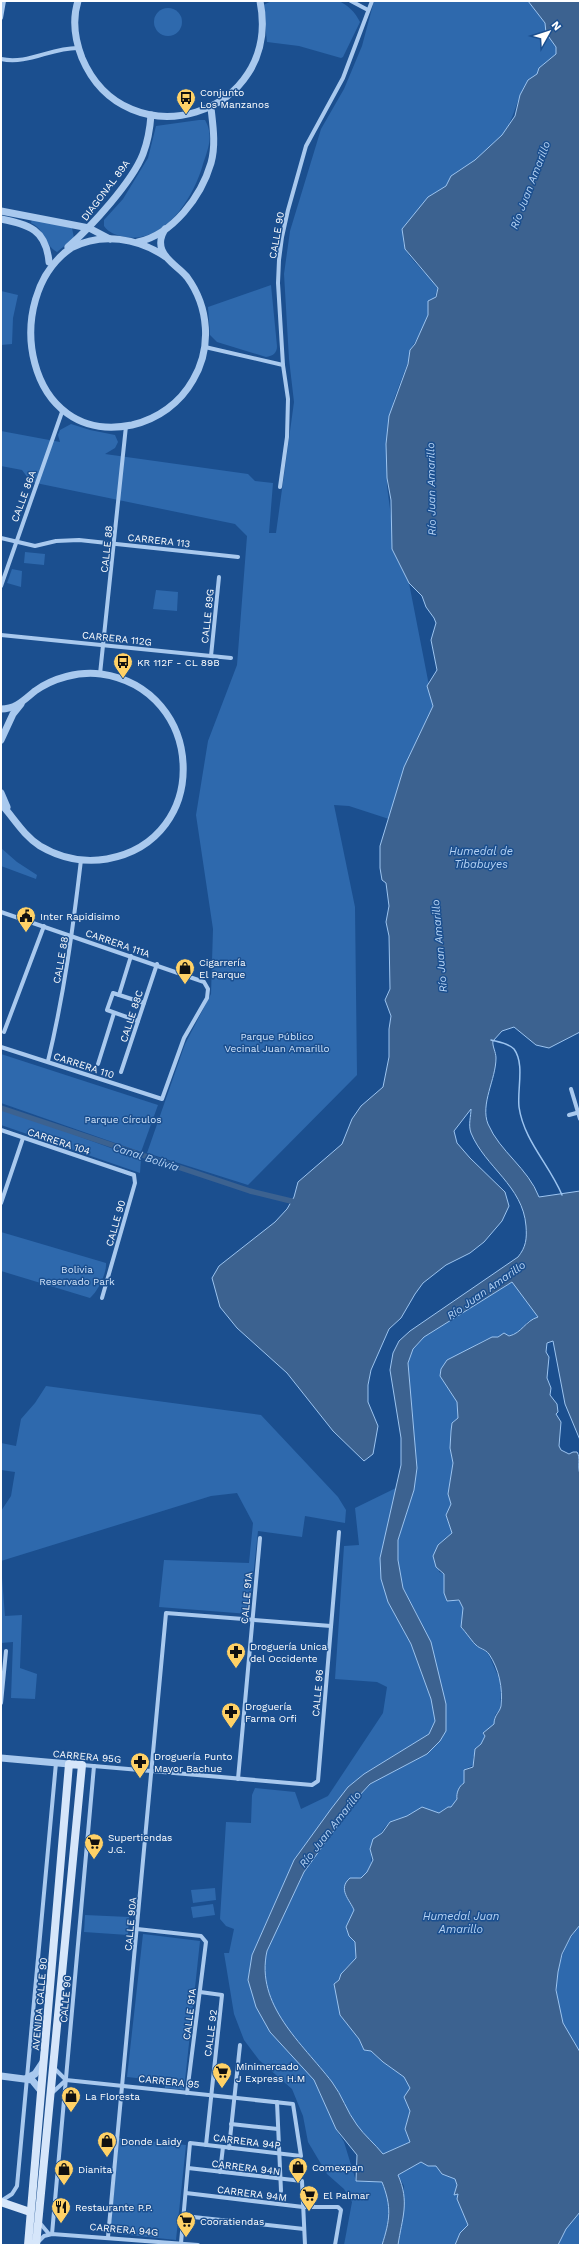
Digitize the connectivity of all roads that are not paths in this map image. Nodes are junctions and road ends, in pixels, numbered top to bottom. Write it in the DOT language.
graph roads {
  1 [pos="4,1"];
  2 [pos="78,1"];
  3 [pos="260,1"];
  4 [pos="351,1"];
  5 [pos="372,1"];
  6 [pos="368,10"];
  7 [pos="1,18"];
  8 [pos="78,48"];
  9 [pos="1,59"];
  10 [pos="211,108"];
  11 [pos="151,115"];
  12 [pos="1,211"];
  13 [pos="1,219"];
  14 [pos="89,228"];
  15 [pos="165,229"];
  16 [pos="110,239"];
  17 [pos="90,241"];
  18 [pos="137,242"];
  19 [pos="62,252"];
  20 [pos="166,257"];
  21 [pos="49,262"];
  22 [pos="36,276"];
  23 [pos="205,347"];
  24 [pos="283,365"];
  25 [pos="39,392"];
  26 [pos="62,412"];
  27 [pos="126,426"];
  28 [pos="280,487"];
  29 [pos="1,538"];
  30 [pos="15,541"];
  31 [pos="115,544"];
  32 [pos="238,557"];
  33 [pos="220,577"];
  34 [pos="1,586"];
  35 [pos="1,635"];
  36 [pos="103,644"];
  37 [pos="211,656"];
  38 [pos="231,658"];
  39 [pos="100,674"];
  40 [pos="22,702"];
  41 [pos="1,709"];
  42 [pos="1,740"];
  43 [pos="1,793"];
  44 [pos="1,804"];
  45 [pos="9,813"];
  46 [pos="81,860"];
  47 [pos="1,912"];
  48 [pos="44,926"];
  49 [pos="72,936"];
  50 [pos="131,956"];
  51 [pos="157,964"];
  52 [pos="119,995"];
  53 [pos="144,1003"];
  54 [pos="114,1013"];
  55 [pos="138,1021"];
  56 [pos="4,1032"];
  57 [pos="1,1047"];
  58 [pos="48,1061"];
  59 [pos="98,1064"];
  60 [pos="121,1072"];
  61 [pos="572,1089"];
  62 [pos="162,1099"];
  63 [pos="579,1113"];
  64 [pos="569,1115"];
  65 [pos="580,1119"];
  66 [pos="1,1130"];
  67 [pos="23,1138"];
  68 [pos="134,1176"];
  69 [pos="1,1202"];
  70 [pos="102,1298"];
  71 [pos="340,1532"];
  72 [pos="260,1538"];
  73 [pos="252,1620"];
  74 [pos="331,1626"];
  75 [pos="6,1651"];
  76 [pos="1,1703"];
  77 [pos="1,1758"];
  78 [pos="56,1763"];
  79 [pos="69,1764"];
  80 [pos="82,1765"];
  81 [pos="94,1766"];
  82 [pos="152,1772"];
  83 [pos="238,1779"];
  84 [pos="315,1784"];
  85 [pos="137,1929"];
  86 [pos="200,1992"];
  87 [pos="240,2045"];
  88 [pos="43,2062"];
  89 [pos="54,2068"];
  90 [pos="1,2076"];
  91 [pos="27,2078"];
  92 [pos="66,2080"];
  93 [pos="122,2086"];
  94 [pos="41,2091"];
  95 [pos="187,2093"];
  96 [pos="51,2094"];
  97 [pos="211,2095"];
  98 [pos="234,2098"];
  99 [pos="277,2102"];
  100 [pos="231,2124"];
  101 [pos="278,2129"];
  102 [pos="206,2145"];
  103 [pos="223,2147"];
  104 [pos="229,2148"];
  105 [pos="279,2153"];
  106 [pos="301,2156"];
  107 [pos="188,2168"];
  108 [pos="220,2172"];
  109 [pos="280,2179"];
  110 [pos="281,2192"];
  111 [pos="186,2193"];
  112 [pos="1,2202"];
  113 [pos="303,2207"];
  114 [pos="30,2212"];
  115 [pos="184,2216"];
  116 [pos="39,2222"];
  117 [pos="304,2229"];
  118 [pos="50,2234"];
  119 [pos="108,2237"];
  120 [pos="134,2239"];
  121 [pos="162,2243"];
  122 [pos="181,2243"];
  123 [pos="33,2244"];
  124 [pos="133,2245"];
  125 [pos="198,2245"];
  126 [pos="305,2245"];
  127 [pos="335,2245"];
  1 -- 7 [label="street"];
  2 -- 8 [label="street"];
  3 -- 10 [label="street"];
  4 -- 6 [label="street"];
  5 -- 6 [label="street, CALLE 90"];
  6 -- 24 [label="street, CALLE 90"];
  8 -- 9 [label="street"];
  8 -- 11 [label="street"];
  10 -- 11 [label="street"];
  10 -- 15 [label="street"];
  11 -- 14 [label="street, DIAGONAL 89A"];
  12 -- 14 [label="street"];
  13 -- 21 [label="street"];
  14 -- 16 [label="street"];
  14 -- 17 [label="street"];
  14 -- 19 [label="street, DIAGONAL 89A"];
  15 -- 18 [label="street"];
  15 -- 20 [label="street"];
  16 -- 17 [label="street, DIAGONAL 89A"];
  16 -- 18 [label="street"];
  17 -- 19 [label="street, DIAGONAL 89A"];
  18 -- 20 [label="street"];
  19 -- 21 [label="street, DIAGONAL 89A"];
  20 -- 23 [label="street"];
  21 -- 22 [label="street, DIAGONAL 89A"];
  23 -- 24 [label="street"];
  23 -- 27 [label="street"];
  24 -- 28 [label="street, CALLE 90"];
  25 -- 26 [label="street"];
  26 -- 27 [label="street"];
  26 -- 30 [label="street, CALLE 86A"];
  27 -- 31 [label="street, CALLE 88"];
  29 -- 30 [label="street, CARRERA 113"];
  30 -- 31 [label="street, CARRERA 113"];
  30 -- 34 [label="street, CALLE 86A"];
  31 -- 32 [label="street, CARRERA 113"];
  31 -- 36 [label="street, CALLE 88"];
  33 -- 37 [label="street, CALLE 89G"];
  35 -- 36 [label="street, CARRERA 112G"];
  36 -- 37 [label="street, CARRERA 112G"];
  36 -- 39 [label="street, CALLE 88"];
  37 -- 38 [label="street, CARRERA 112G"];
  39 -- 40 [label="street"];
  39 -- 46 [label="street"];
  40 -- 41 [label="street"];
  40 -- 42 [label="street"];
  43 -- 45 [label="street"];
  44 -- 45 [label="street"];
  45 -- 46 [label="street"];
  46 -- 49 [label="street, CALLE 88"];
  47 -- 48 [label="street, CARRERA 111A"];
  48 -- 49 [label="street, CARRERA 111A"];
  48 -- 56 [label="street"];
  49 -- 50 [label="street, CARRERA 111A"];
  49 -- 58 [label="street, CALLE 88"];
  50 -- 51 [label="street, CARRERA 111A"];
  50 -- 52 [label="street"];
  51 -- 53 [label="street, CALLE 88C"];
  51 -- 62 [label="street, CARRERA 111A"];
  52 -- 53 [label="street"];
  52 -- 54 [label="street"];
  53 -- 55 [label="street, CALLE 88C"];
  54 -- 55 [label="street"];
  54 -- 59 [label="street"];
  55 -- 60 [label="street, CALLE 88C"];
  57 -- 58 [label="street, CARRERA 110"];
  58 -- 62 [label="street, CARRERA 110"];
  61 -- 63 [label="street"];
  63 -- 64 [label="street"];
  63 -- 65 [label="street"];
  66 -- 67 [label="street, CARRERA 104"];
  67 -- 68 [label="street, CARRERA 104"];
  67 -- 69 [label="street"];
  68 -- 70 [label="street, CALLE 90"];
  71 -- 74 [label="street, CALLE 96"];
  72 -- 73 [label="street, CALLE 91A"];
  73 -- 74 [label="street"];
  73 -- 82 [label="street, CALLE 90A"];
  73 -- 83 [label="street, CALLE 91A"];
  74 -- 84 [label="street, CALLE 96"];
  75 -- 76 [label="street"];
  77 -- 78 [label="street, CARRERA 95G"];
  78 -- 79 [label="street, CARRERA 95G"];
  78 -- 91 [label="street"];
  79 -- 80 [label="main road, CARRERA 95G"];
  79 -- 88 [label="main road, AVENIDA CALLE 90"];
  80 -- 81 [label="street, CARRERA 95G"];
  80 -- 89 [label="main road, AVENIDA CALLE 90"];
  81 -- 82 [label="street, CARRERA 95G"];
  81 -- 92 [label="street, CALLE 90"];
  82 -- 83 [label="street, CARRERA 95G"];
  82 -- 85 [label="street, CALLE 90A"];
  83 -- 84 [label="street, CARRERA 95G"];
  85 -- 86 [label="street, CALLE 91A"];
  85 -- 93 [label="street, CALLE 90A"];
  86 -- 95 [label="street, CALLE 91A"];
  86 -- 97 [label="street, CALLE 92"];
  87 -- 98 [label="street"];
  88 -- 91 [label="street"];
  88 -- 94 [label="main road, AVENIDA CALLE 90"];
  89 -- 92 [label="street"];
  89 -- 96 [label="main road, AVENIDA CALLE 90"];
  90 -- 91 [label="street"];
  91 -- 94 [label="street"];
  91 -- 112 [label="street"];
  92 -- 93 [label="street, CARRERA 95"];
  92 -- 96 [label="street"];
  92 -- 118 [label="street, CALLE 90"];
  93 -- 95 [label="street, CARRERA 95"];
  93 -- 119 [label="street, CALLE 90A"];
  94 -- 114 [label="main road, AVENIDA CALLE 90"];
  95 -- 97 [label="street, CARRERA 95"];
  96 -- 116 [label="main road, AVENIDA CALLE 90"];
  97 -- 98 [label="street, CARRERA 95"];
  97 -- 102 [label="street, CALLE 92"];
  98 -- 99 [label="street, CARRERA 95"];
  98 -- 100 [label="street"];
  99 -- 101 [label="street"];
  99 -- 106 [label="street, CARRERA 95"];
  100 -- 101 [label="street"];
  100 -- 104 [label="street"];
  101 -- 105 [label="street"];
  102 -- 103 [label="street, CARRERA 94P"];
  102 -- 107 [label="street, CARRERA 94P"];
  103 -- 104 [label="street, CARRERA 94P"];
  103 -- 108 [label="street"];
  104 -- 105 [label="street, CARRERA 94P"];
  105 -- 106 [label="street, CARRERA 94P"];
  105 -- 109 [label="street"];
  107 -- 108 [label="street, CARRERA 94N"];
  107 -- 111 [label="street"];
  108 -- 109 [label="street, CARRERA 94N"];
  109 -- 110 [label="street"];
  109 -- 113 [label="street, CARRERA 94N"];
  111 -- 113 [label="street, CARRERA 94M"];
  111 -- 115 [label="street"];
  112 -- 114 [label="main road"];
  113 -- 117 [label="street"];
  113 -- 127 [label="street, CARRERA 94M"];
  114 -- 116 [label="main road"];
  114 -- 123 [label="main road, AVENIDA CALLE 90"];
  115 -- 117 [label="street"];
  115 -- 122 [label="street"];
  116 -- 118 [label="street"];
  116 -- 123 [label="main road, AVENIDA CALLE 90"];
  117 -- 126 [label="street"];
  118 -- 119 [label="street, CARRERA 94G"];
  118 -- 123 [label="street"];
  119 -- 120 [label="street, CARRERA 94G"];
  120 -- 121 [label="street, CARRERA 94G"];
  120 -- 124 [label="street"];
  121 -- 122 [label="street, CARRERA 94G"];
  122 -- 125 [label="street, CARRERA 94G"];
}
